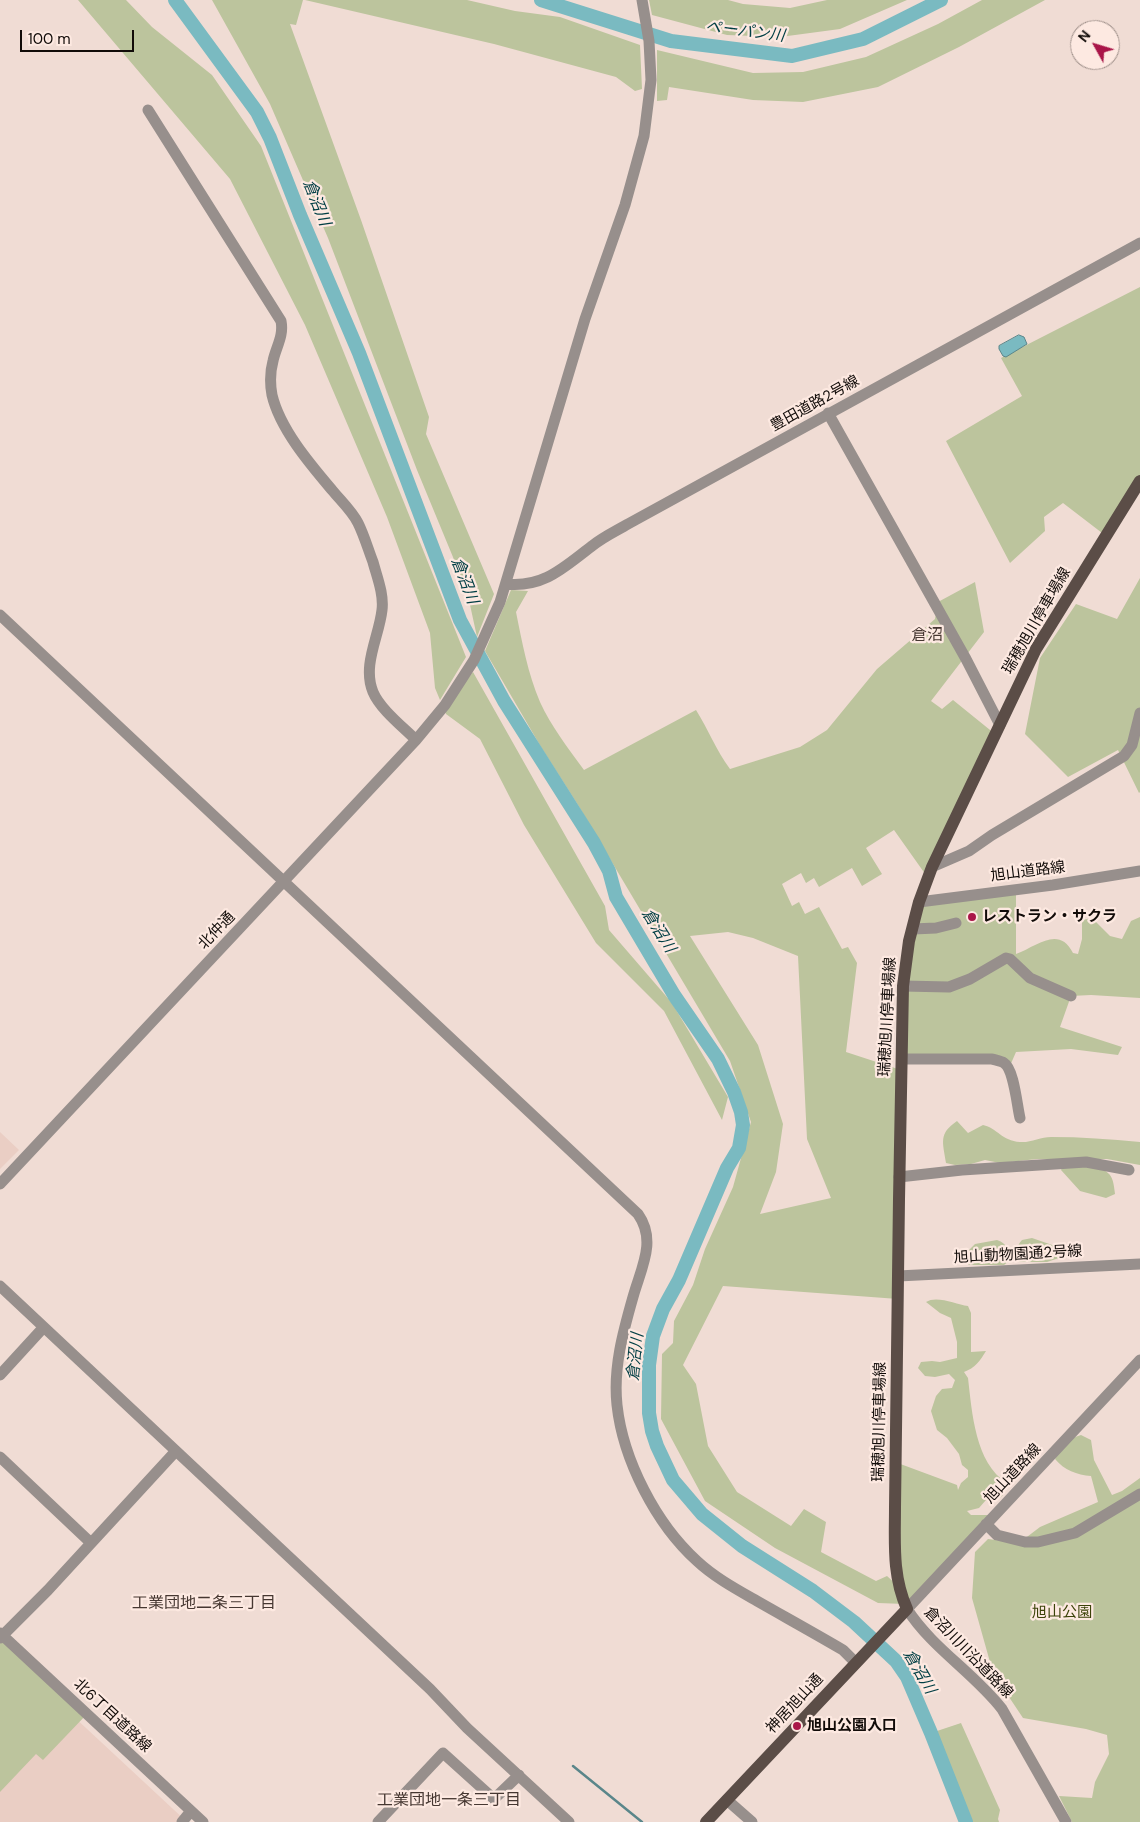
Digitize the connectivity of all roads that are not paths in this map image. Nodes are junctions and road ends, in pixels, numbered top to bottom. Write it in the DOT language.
graph roads {
  1 [pos="642,0"];
  2 [pos="148,110"];
  3 [pos="1140,243"];
  4 [pos="828,413"];
  5 [pos="1138,490"];
  6 [pos="506,584"];
  7 [pos="0,615"];
  8 [pos="1140,713"];
  9 [pos="1000,725"];
  10 [pos="416,740"];
  11 [pos="932,867"];
  12 [pos="1140,871"];
  13 [pos="284,882"];
  14 [pos="919,902"];
  15 [pos="956,923"];
  16 [pos="912,929"];
  17 [pos="904,986"];
  18 [pos="1071,996"];
  19 [pos="902,1059"];
  20 [pos="1020,1118"];
  21 [pos="1129,1170"];
  22 [pos="900,1177"];
  23 [pos="0,1184"];
  24 [pos="1140,1264"];
  25 [pos="898,1276"];
  26 [pos="0,1286"];
  27 [pos="43,1328"];
  28 [pos="1140,1360"];
  29 [pos="0,1375"];
  30 [pos="175,1452"];
  31 [pos="0,1457"];
  32 [pos="1140,1494"];
  33 [pos="986,1524"];
  34 [pos="91,1543"];
  35 [pos="907,1608"];
  36 [pos="1,1635"];
  37 [pos="860,1658"];
  38 [pos="519,1775"];
  39 [pos="727,1800"];
  40 [pos="191,1812"];
  41 [pos="182,1822"];
  42 [pos="203,1822"];
  43 [pos="378,1822"];
  44 [pos="569,1822"];
  45 [pos="706,1822"];
  46 [pos="752,1822"];
  47 [pos="1066,1822"];
  1 -- 6 [label="street, 北仲通"];
  2 -- 10 [label="street"];
  3 -- 4 [label="street, 豊田道路2号線"];
  4 -- 6 [label="street, 豊田道路2号線"];
  4 -- 9 [label="street"];
  5 -- 9 [label="main road, 瑞穂旭川停車場線"];
  6 -- 10 [label="street, 北仲通"];
  7 -- 13 [label="street"];
  8 -- 11 [label="street"];
  9 -- 11 [label="main road, 瑞穂旭川停車場線"];
  10 -- 13 [label="street, 北仲通"];
  11 -- 14 [label="main road, 瑞穂旭川停車場線"];
  12 -- 14 [label="street, 旭山道路線"];
  13 -- 23 [label="street, 北仲通"];
  13 -- 37 [label="street"];
  14 -- 16 [label="main road, 瑞穂旭川停車場線"];
  15 -- 16 [label="street"];
  16 -- 17 [label="main road, 瑞穂旭川停車場線"];
  17 -- 18 [label="street"];
  17 -- 19 [label="main road, 瑞穂旭川停車場線"];
  19 -- 20 [label="street"];
  19 -- 22 [label="main road, 瑞穂旭川停車場線"];
  21 -- 22 [label="street"];
  22 -- 25 [label="main road, 瑞穂旭川停車場線"];
  24 -- 25 [label="street, 旭山動物園通2号線"];
  25 -- 35 [label="main road, 瑞穂旭川停車場線"];
  26 -- 27 [label="street"];
  27 -- 29 [label="street"];
  27 -- 30 [label="street"];
  28 -- 33 [label="street, 旭山道路線"];
  30 -- 34 [label="street"];
  30 -- 38 [label="street"];
  31 -- 34 [label="street"];
  32 -- 33 [label="street"];
  33 -- 35 [label="street, 旭山道路線"];
  34 -- 36 [label="street"];
  35 -- 37 [label="main road, 神居旭山通"];
  35 -- 47 [label="street, 倉沼川川沿道路線"];
  36 -- 40 [label="street, 北6丁目道路線"];
  37 -- 39 [label="main road, 神居旭山通"];
  38 -- 43 [label="street"];
  38 -- 44 [label="street"];
  39 -- 45 [label="main road, 神居旭山通"];
  39 -- 46 [label="street"];
  40 -- 41 [label="street"];
  40 -- 42 [label="street, 北6丁目道路線"];
}
